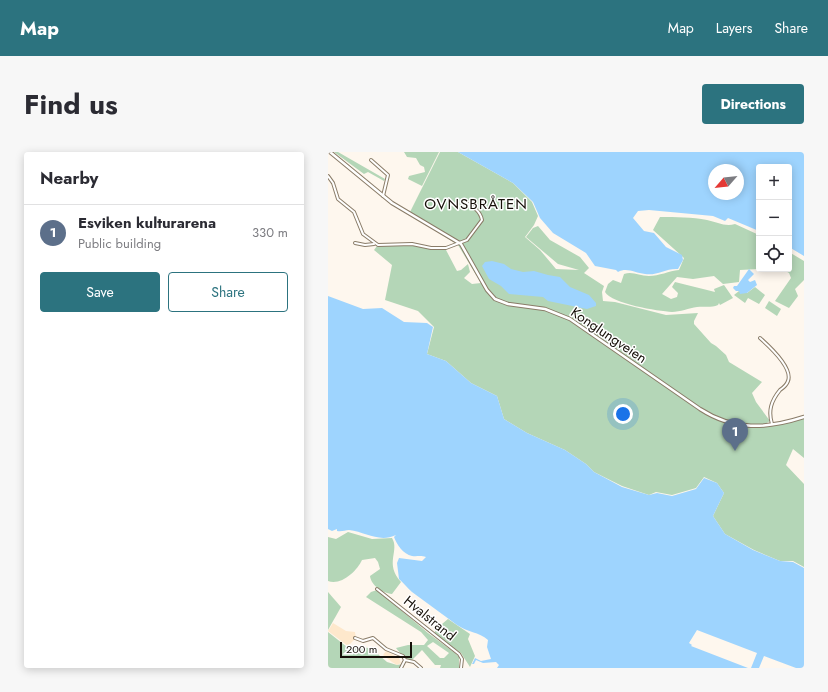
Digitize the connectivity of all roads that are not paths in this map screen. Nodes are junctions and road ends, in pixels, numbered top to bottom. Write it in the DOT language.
graph roads {
  1 [pos="330,152"];
  2 [pos="371,160"];
  3 [pos="328,176"];
  4 [pos="383,196"];
  5 [pos="463,201"];
  6 [pos="355,243"];
  7 [pos="374,244"];
  8 [pos="461,244"];
  9 [pos="760,338"];
  10 [pos="804,417"];
  11 [pos="772,426"];
  12 [pos="377,589"];
  13 [pos="355,638"];
  14 [pos="405,660"];
  15 [pos="402,668"];
  16 [pos="421,668"];
  17 [pos="461,668"];
  1 -- 4 [label="street, Konglungveien"];
  2 -- 4 [label="street"];
  3 -- 7 [label="street"];
  4 -- 8 [label="street, Konglungveien"];
  5 -- 8 [label="street"];
  6 -- 7 [label="street"];
  7 -- 8 [label="street"];
  8 -- 11 [label="street, Konglungveien"];
  9 -- 11 [label="street"];
  10 -- 11 [label="street, Konglungveien"];
  12 -- 17 [label="street, Hvalstrand"];
  13 -- 14 [label="street"];
  14 -- 15 [label="street"];
  14 -- 16 [label="street"];
}
